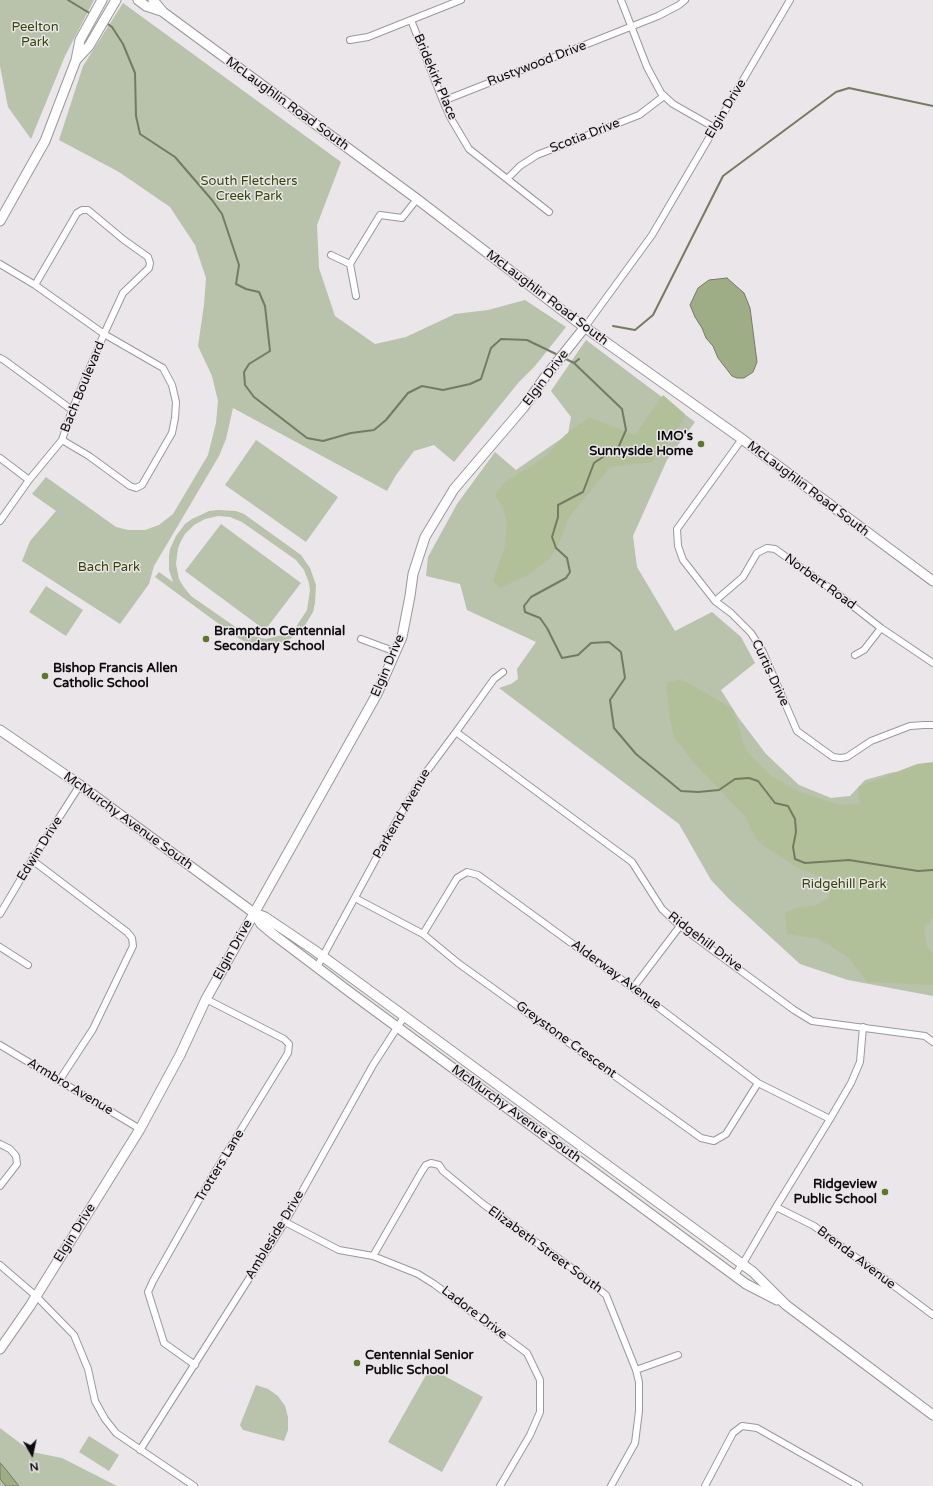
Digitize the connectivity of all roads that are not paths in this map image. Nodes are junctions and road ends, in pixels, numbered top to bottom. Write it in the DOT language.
graph roads {
  1 [pos="116,0"];
  2 [pos="138,0"];
  3 [pos="153,0"];
  4 [pos="461,0"];
  5 [pos="621,0"];
  6 [pos="685,0"];
  7 [pos="790,0"];
  8 [pos="101,1"];
  9 [pos="163,12"];
  10 [pos="411,20"];
  11 [pos="631,27"];
  12 [pos="350,40"];
  13 [pos="76,60"];
  14 [pos="664,96"];
  15 [pos="442,101"];
  16 [pos="715,128"];
  17 [pos="508,178"];
  18 [pos="417,200"];
  19 [pos="550,212"];
  20 [pos="0,221"];
  21 [pos="331,255"];
  22 [pos="0,264"];
  23 [pos="350,264"];
  24 [pos="35,285"];
  25 [pos="356,296"];
  26 [pos="585,327"];
  27 [pos="104,334"];
  28 [pos="0,358"];
  29 [pos="72,410"];
  30 [pos="742,439"];
  31 [pos="62,440"];
  32 [pos="0,458"];
  33 [pos="29,480"];
  34 [pos="0,520"];
  35 [pos="933,581"];
  36 [pos="715,601"];
  37 [pos="881,628"];
  38 [pos="362,639"];
  39 [pos="396,652"];
  40 [pos="855,656"];
  41 [pos="933,663"];
  42 [pos="504,672"];
  43 [pos="933,726"];
  44 [pos="0,730"];
  45 [pos="456,732"];
  46 [pos="80,785"];
  47 [pos="32,860"];
  48 [pos="355,898"];
  49 [pos="0,914"];
  50 [pos="254,914"];
  51 [pos="680,926"];
  52 [pos="423,934"];
  53 [pos="0,947"];
  54 [pos="322,956"];
  55 [pos="28,965"];
  56 [pos="317,967"];
  57 [pos="633,988"];
  58 [pos="206,999"];
  59 [pos="404,1017"];
  60 [pos="397,1026"];
  61 [pos="863,1027"];
  62 [pos="933,1042"];
  63 [pos="0,1045"];
  64 [pos="59,1080"];
  65 [pos="758,1083"];
  66 [pos="830,1119"];
  67 [pos="140,1129"];
  68 [pos="0,1144"];
  69 [pos="0,1186"];
  70 [pos="776,1207"];
  71 [pos="285,1222"];
  72 [pos="373,1256"];
  73 [pos="742,1264"];
  74 [pos="0,1265"];
  75 [pos="734,1276"];
  76 [pos="36,1296"];
  77 [pos="786,1305"];
  78 [pos="933,1315"];
  79 [pos="0,1349"];
  80 [pos="678,1355"];
  81 [pos="195,1365"];
  82 [pos="636,1370"];
  83 [pos="933,1415"];
  84 [pos="140,1450"];
  85 [pos="194,1486"];
  86 [pos="500,1486"];
  87 [pos="611,1486"];
  88 [pos="705,1486"];
  89 [pos="859,1486"];
  1 -- 13 [label="street"];
  2 -- 9 [label="street, McLaughlin Road South"];
  3 -- 9 [label="street, McLaughlin Road South"];
  4 -- 10 [label="street"];
  5 -- 11 [label="street"];
  6 -- 11 [label="street, Rustywood Drive"];
  7 -- 16 [label="street, Elgin Drive"];
  8 -- 13 [label="street"];
  9 -- 18 [label="street, McLaughlin Road South"];
  10 -- 12 [label="street"];
  10 -- 15 [label="street, Bridekirk Place"];
  11 -- 14 [label="street"];
  11 -- 15 [label="street, Rustywood Drive"];
  13 -- 20 [label="street"];
  14 -- 16 [label="street"];
  14 -- 17 [label="street, Scotia Drive"];
  15 -- 17 [label="street, Bridekirk Place"];
  16 -- 26 [label="street, Elgin Drive"];
  17 -- 19 [label="street, Bridekirk Place"];
  18 -- 23 [label="street"];
  18 -- 26 [label="street, McLaughlin Road South"];
  21 -- 23 [label="street"];
  22 -- 24 [label="street, Bach Boulevard"];
  23 -- 25 [label="street"];
  24 -- 27 [label="street, Bach Boulevard"];
  24 -- 27 [label="street"];
  26 -- 30 [label="street, McLaughlin Road South"];
  26 -- 39 [label="street, Elgin Drive"];
  27 -- 29 [label="street, Bach Boulevard"];
  27 -- 31 [label="street"];
  28 -- 29 [label="street"];
  29 -- 31 [label="street, Bach Boulevard"];
  30 -- 35 [label="street, McLaughlin Road South"];
  30 -- 36 [label="street, Curtis Drive"];
  31 -- 33 [label="street, Bach Boulevard"];
  32 -- 33 [label="street"];
  33 -- 34 [label="street, Bach Boulevard"];
  36 -- 37 [label="street, Norbert Road"];
  36 -- 43 [label="street, Curtis Drive"];
  37 -- 40 [label="street"];
  37 -- 41 [label="street, Norbert Road"];
  38 -- 39 [label="street"];
  39 -- 50 [label="street, Elgin Drive"];
  42 -- 45 [label="street, Parkend Avenue"];
  44 -- 46 [label="street, McMurchy Avenue South"];
  45 -- 48 [label="street, Parkend Avenue"];
  45 -- 51 [label="street, Ridgehill Drive"];
  46 -- 47 [label="street, Edwin Drive"];
  46 -- 50 [label="street, McMurchy Avenue South"];
  47 -- 49 [label="street, Edwin Drive"];
  47 -- 64 [label="street"];
  48 -- 52 [label="street, Greystone Crescent"];
  48 -- 54 [label="street, Parkend Avenue"];
  50 -- 54 [label="street, McMurchy Avenue South"];
  50 -- 56 [label="street, McMurchy Avenue South"];
  50 -- 58 [label="street, Elgin Drive"];
  51 -- 57 [label="street"];
  51 -- 61 [label="street, Ridgehill Drive"];
  52 -- 57 [label="street, Alderway Avenue"];
  52 -- 65 [label="street, Greystone Crescent"];
  53 -- 55 [label="street"];
  54 -- 56 [label="street, Parkend Avenue"];
  54 -- 59 [label="street, McMurchy Avenue South"];
  56 -- 60 [label="street, McMurchy Avenue South"];
  57 -- 65 [label="street, Alderway Avenue"];
  58 -- 67 [label="street, Elgin Drive"];
  58 -- 81 [label="street, Trotters Lane"];
  59 -- 60 [label="street, Ambleside Drive"];
  59 -- 73 [label="street, McMurchy Avenue South"];
  60 -- 71 [label="street, Ambleside Drive"];
  60 -- 75 [label="street, McMurchy Avenue South"];
  61 -- 62 [label="street, Ridgehill Drive"];
  61 -- 66 [label="street"];
  63 -- 64 [label="street, Armbro Avenue"];
  64 -- 67 [label="street, Armbro Avenue"];
  65 -- 66 [label="street, Alderway Avenue"];
  66 -- 70 [label="street"];
  67 -- 76 [label="street, Elgin Drive"];
  68 -- 69 [label="street"];
  70 -- 73 [label="street"];
  70 -- 78 [label="street, Brenda Avenue"];
  71 -- 72 [label="street, Ladore Drive"];
  71 -- 81 [label="street, Ambleside Drive"];
  72 -- 82 [label="street, Elizabeth Street South"];
  72 -- 86 [label="street, Ladore Drive"];
  73 -- 75 [label="street"];
  73 -- 77 [label="street, McMurchy Avenue South"];
  74 -- 76 [label="street"];
  75 -- 77 [label="street, McMurchy Avenue South"];
  76 -- 79 [label="street, Elgin Drive"];
  76 -- 84 [label="street"];
  77 -- 83 [label="street, McMurchy Avenue South"];
  80 -- 82 [label="street"];
  81 -- 84 [label="street, Ambleside Drive"];
  82 -- 87 [label="street, Elizabeth Street South"];
  84 -- 85 [label="street"];
  88 -- 89 [label="street"];
}
